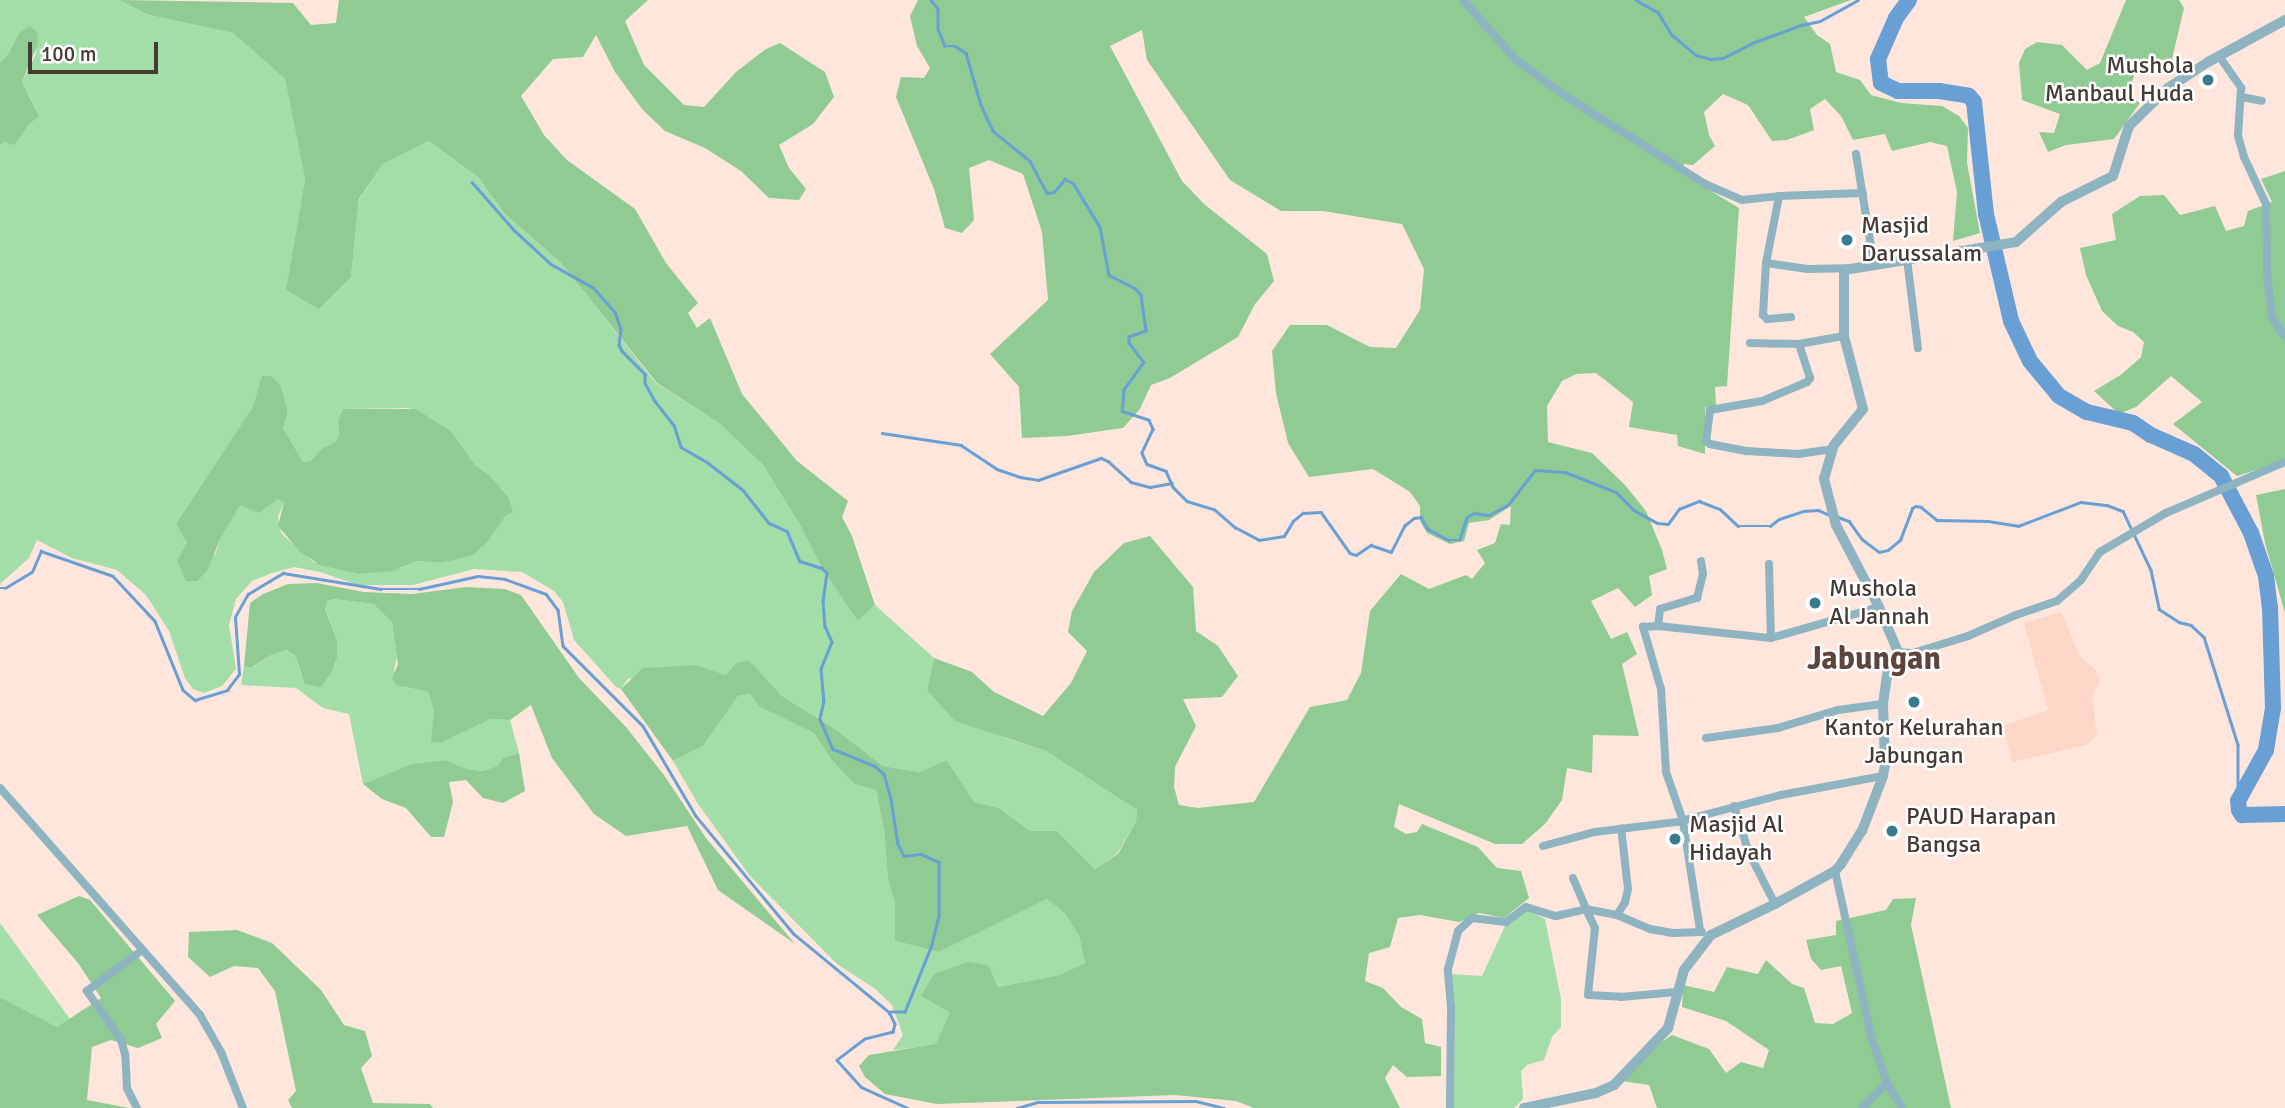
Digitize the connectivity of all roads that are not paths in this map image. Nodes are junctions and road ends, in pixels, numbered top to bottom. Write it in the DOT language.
graph roads {
  1 [pos="1463,0"];
  2 [pos="2285,20"];
  3 [pos="2219,56"];
  4 [pos="2242,97"];
  5 [pos="2262,101"];
  6 [pos="1856,154"];
  7 [pos="1863,193"];
  8 [pos="1779,196"];
  9 [pos="1907,259"];
  10 [pos="1766,264"];
  11 [pos="1874,265"];
  12 [pos="1847,268"];
  13 [pos="1791,317"];
  14 [pos="1844,335"];
  15 [pos="2285,337"];
  16 [pos="1749,343"];
  17 [pos="1799,344"];
  18 [pos="1918,348"];
  19 [pos="1832,449"];
  20 [pos="2285,462"];
  21 [pos="1701,561"];
  22 [pos="1769,564"];
  23 [pos="1879,607"];
  24 [pos="1658,626"];
  25 [pos="1771,638"];
  26 [pos="1898,652"];
  27 [pos="1882,704"];
  28 [pos="1706,738"];
  29 [pos="1883,776"];
  30 [pos="0,788"];
  31 [pos="1734,806"];
  32 [pos="1683,821"];
  33 [pos="1621,828"];
  34 [pos="1543,846"];
  35 [pos="1835,871"];
  36 [pos="1573,878"];
  37 [pos="1775,904"];
  38 [pos="1586,909"];
  39 [pos="1617,915"];
  40 [pos="1700,930"];
  41 [pos="1711,935"];
  42 [pos="141,951"];
  43 [pos="1676,992"];
  44 [pos="1887,1083"];
  45 [pos="137,1108"];
  46 [pos="243,1108"];
  47 [pos="1450,1108"];
  48 [pos="1524,1108"];
  49 [pos="1862,1108"];
  50 [pos="1902,1108"];
  1 -- 8 [label="street"];
  2 -- 3 [label="street"];
  3 -- 4 [label="street"];
  3 -- 9 [label="street"];
  4 -- 5 [label="street"];
  4 -- 15 [label="street"];
  6 -- 7 [label="street"];
  7 -- 8 [label="street"];
  7 -- 11 [label="street"];
  8 -- 10 [label="street"];
  9 -- 11 [label="street"];
  9 -- 18 [label="street"];
  10 -- 12 [label="street"];
  10 -- 13 [label="street"];
  11 -- 12 [label="street"];
  12 -- 14 [label="street"];
  14 -- 17 [label="street"];
  14 -- 19 [label="street"];
  16 -- 17 [label="street"];
  17 -- 19 [label="street"];
  19 -- 23 [label="street"];
  20 -- 26 [label="street"];
  21 -- 24 [label="street"];
  22 -- 25 [label="street"];
  23 -- 25 [label="street"];
  23 -- 26 [label="street"];
  24 -- 25 [label="street"];
  24 -- 32 [label="street"];
  26 -- 27 [label="street"];
  27 -- 28 [label="street"];
  27 -- 29 [label="street"];
  29 -- 31 [label="street"];
  29 -- 35 [label="street"];
  30 -- 42 [label="street"];
  31 -- 32 [label="street"];
  31 -- 37 [label="street"];
  32 -- 33 [label="street"];
  32 -- 40 [label="street"];
  33 -- 34 [label="street"];
  33 -- 39 [label="street"];
  35 -- 37 [label="street"];
  35 -- 44 [label="street"];
  36 -- 38 [label="street"];
  37 -- 41 [label="street"];
  38 -- 39 [label="street"];
  38 -- 43 [label="street"];
  38 -- 47 [label="street"];
  39 -- 40 [label="street"];
  40 -- 41 [label="street"];
  41 -- 43 [label="street"];
  42 -- 45 [label="street"];
  42 -- 46 [label="street"];
  43 -- 48 [label="street"];
  44 -- 49 [label="street"];
  44 -- 50 [label="street"];
}
